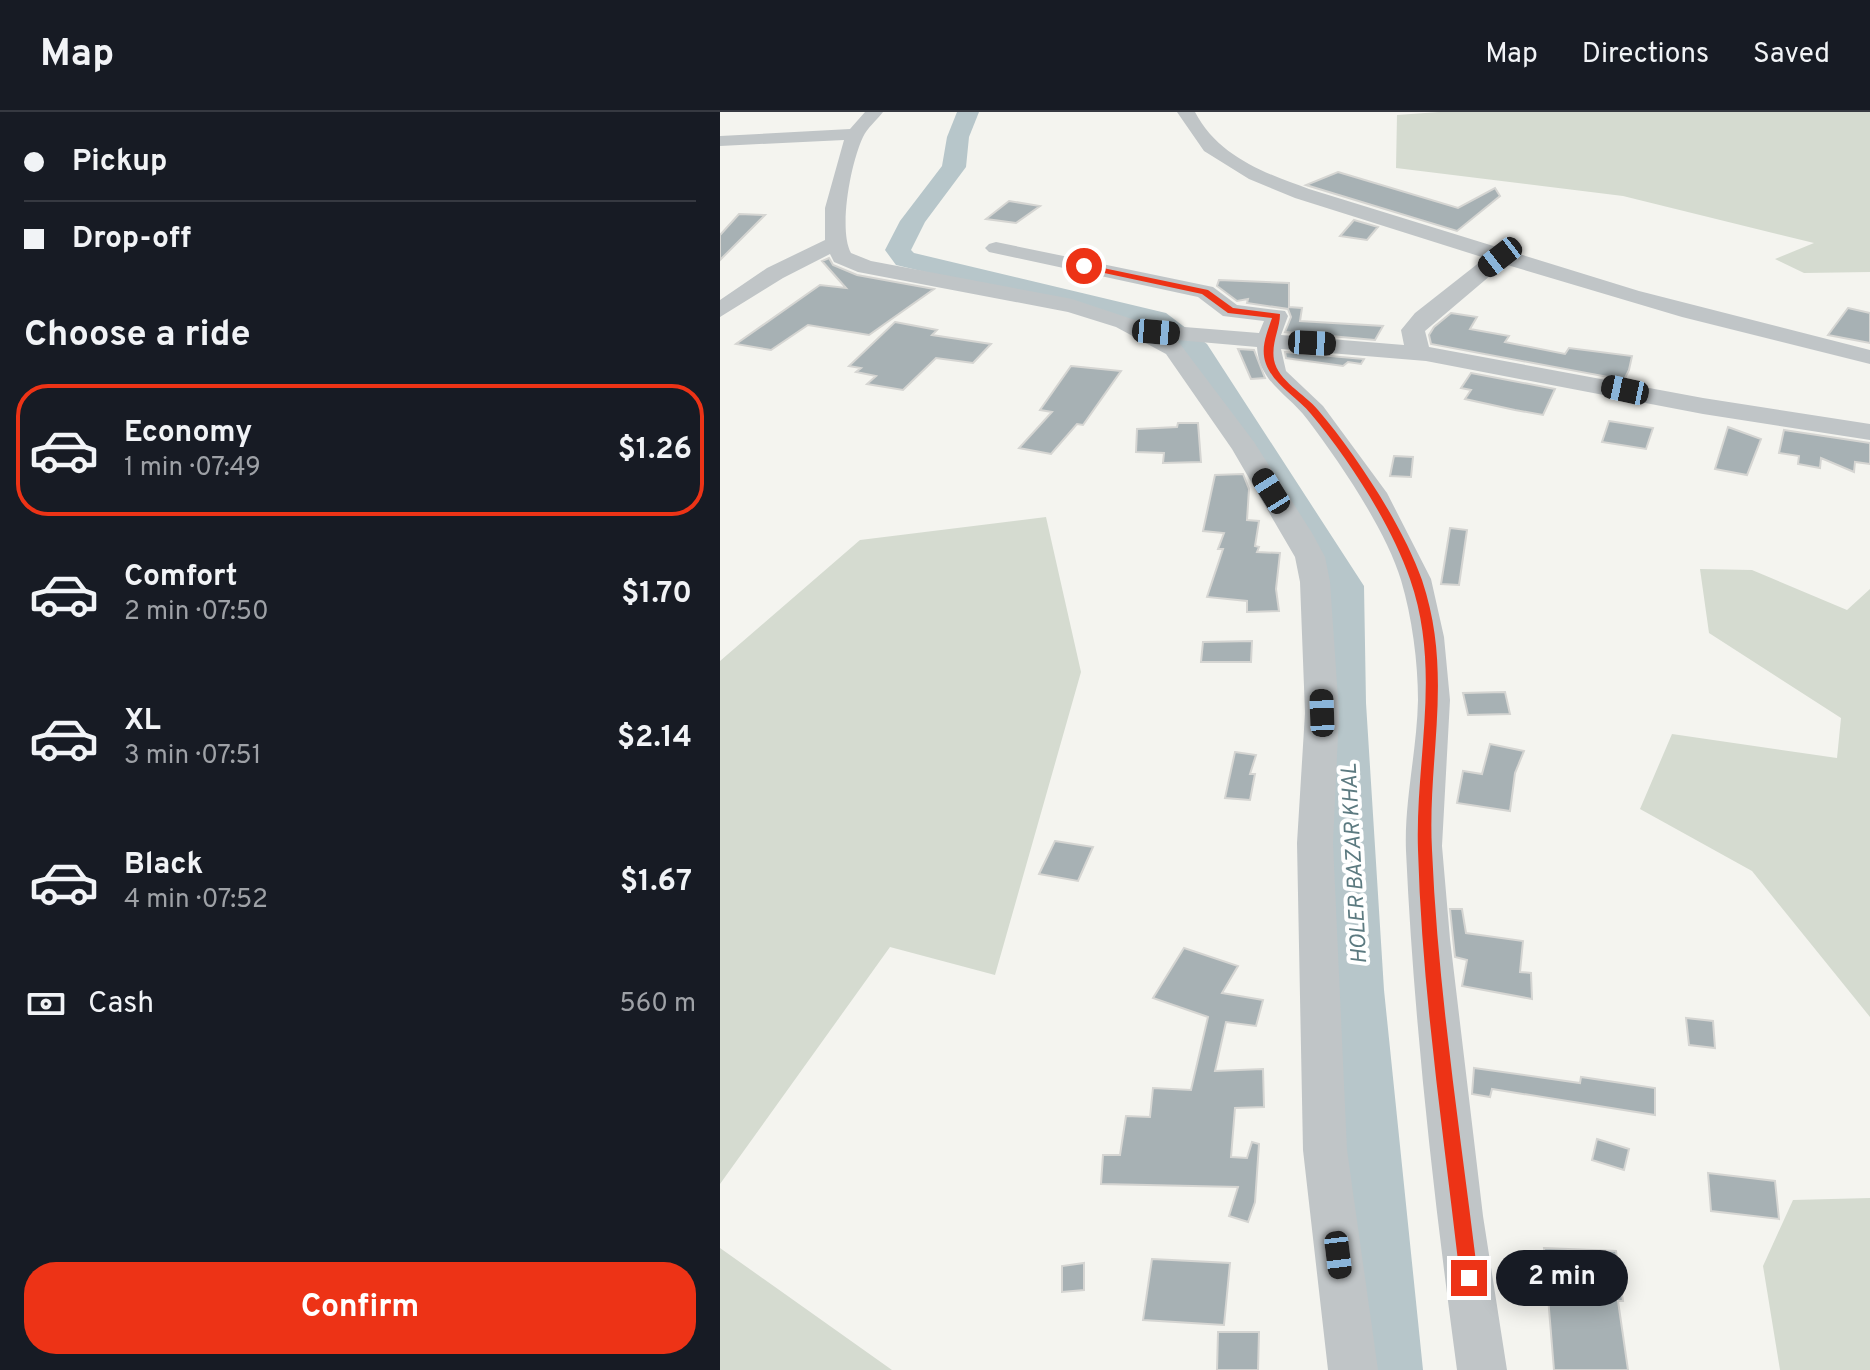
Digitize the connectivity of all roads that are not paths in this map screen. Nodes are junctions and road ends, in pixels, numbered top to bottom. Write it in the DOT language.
graph roads {
  1 [pos="1186,112"];
  2 [pos="864,123"];
  3 [pos="720,141"];
  4 [pos="835,243"];
  5 [pos="996,248"];
  6 [pos="1500,257"];
  7 [pos="720,310"];
  8 [pos="1151,331"];
  9 [pos="1268,340"];
  10 [pos="1418,353"];
  11 [pos="1870,357"];
  12 [pos="1870,432"];
  13 [pos="1353,1370"];
  14 [pos="1482,1370"];
  1 -- 6 [label="street"];
  2 -- 3 [label="street"];
  2 -- 4 [label="street"];
  4 -- 7 [label="street"];
  4 -- 8 [label="street"];
  5 -- 9 [label="street"];
  6 -- 10 [label="street"];
  6 -- 11 [label="street"];
  8 -- 9 [label="street"];
  8 -- 13 [label="street"];
  9 -- 10 [label="street"];
  9 -- 14 [label="street"];
  10 -- 12 [label="street"];
}
